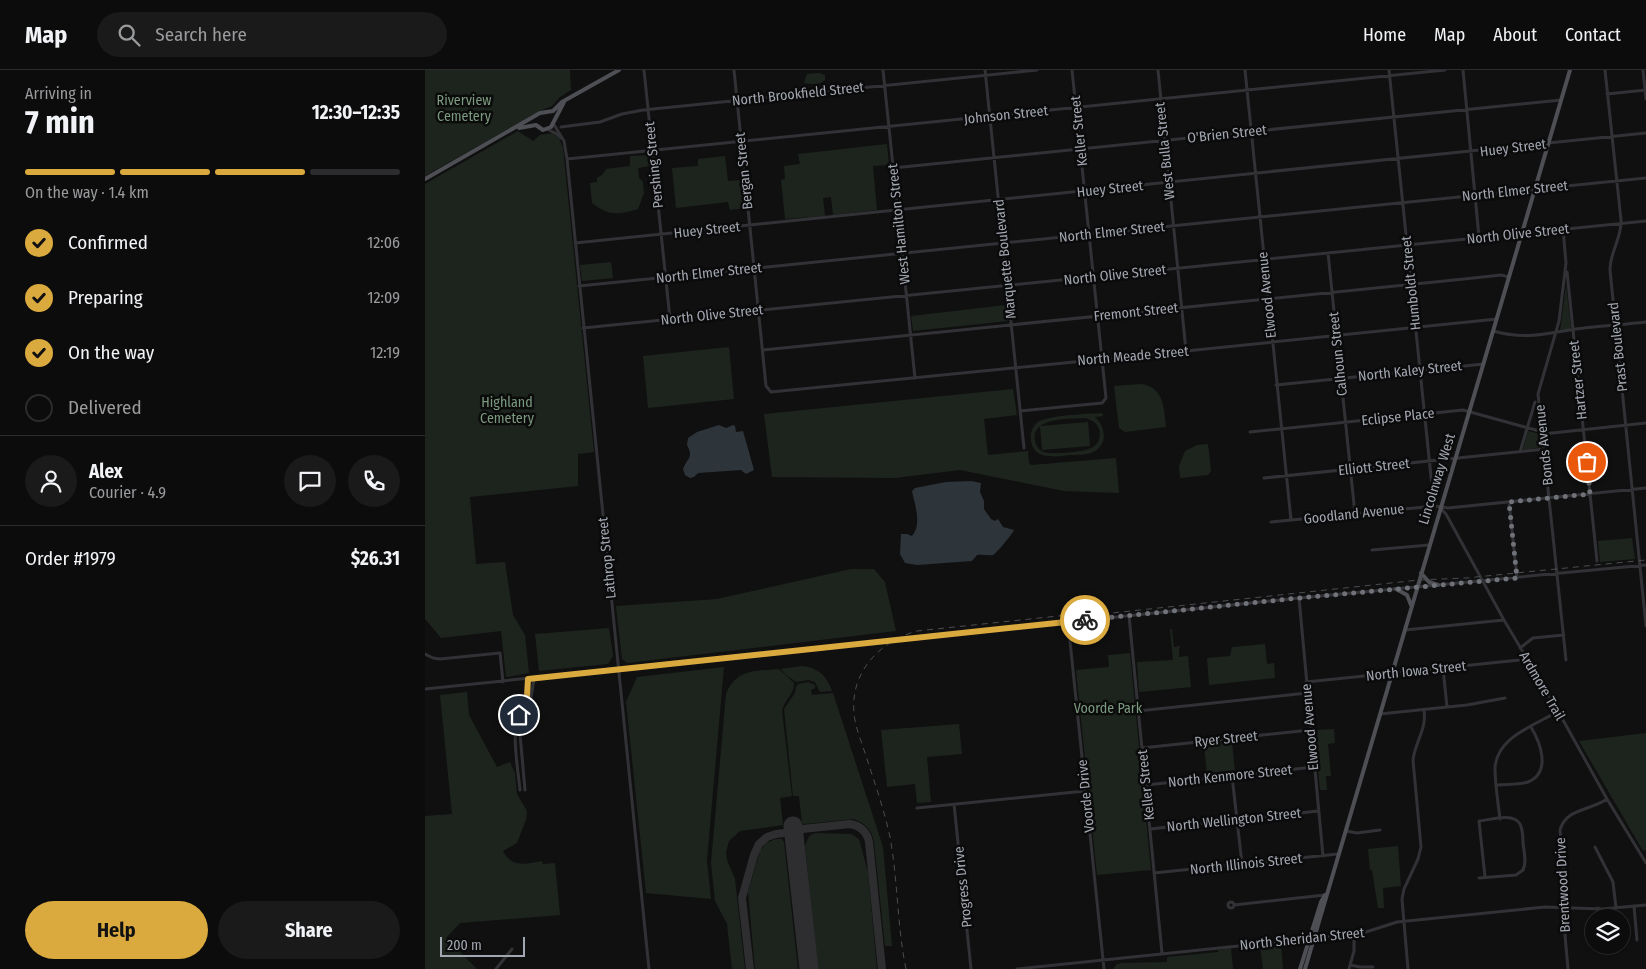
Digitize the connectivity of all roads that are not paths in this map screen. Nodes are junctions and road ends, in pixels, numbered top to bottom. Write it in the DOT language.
graph roads {
  1 [pos="619,70"];
  2 [pos="644,70"];
  3 [pos="734,70"];
  4 [pos="883,70"];
  5 [pos="985,70"];
  6 [pos="1037,70"];
  7 [pos="1072,70"];
  8 [pos="1158,70"];
  9 [pos="1245,70"];
  10 [pos="1389,70"];
  11 [pos="1445,70"];
  12 [pos="1463,70"];
  13 [pos="1570,70"];
  14 [pos="1605,70"];
  15 [pos="1643,70"];
  16 [pos="986,75"];
  17 [pos="1390,76"];
  18 [pos="885,86"];
  19 [pos="1645,90"];
  20 [pos="1247,91"];
  21 [pos="1607,94"];
  22 [pos="566,99"];
  23 [pos="1160,99"];
  24 [pos="1646,99"];
  25 [pos="737,100"];
  26 [pos="1561,100"];
  27 [pos="1076,108"];
  28 [pos="648,109"];
  29 [pos="1467,109"];
  30 [pos="547,113"];
  31 [pos="536,116"];
  32 [pos="990,116"];
  33 [pos="1394,117"];
  34 [pos="553,122"];
  35 [pos="536,125"];
  36 [pos="561,127"];
  37 [pos="889,127"];
  38 [pos="514,129"];
  39 [pos="547,129"];
  40 [pos="1251,132"];
  41 [pos="1646,133"];
  42 [pos="1612,137"];
  43 [pos="1164,140"];
  44 [pos="741,141"];
  45 [pos="1548,144"];
  46 [pos="565,148"];
  47 [pos="1081,149"];
  48 [pos="652,150"];
  49 [pos="1470,152"];
  50 [pos="994,158"];
  51 [pos="567,159"];
  52 [pos="1398,160"];
  53 [pos="893,168"];
  54 [pos="1255,174"];
  55 [pos="1646,178"];
  56 [pos="425,179"];
  57 [pos="1617,181"];
  58 [pos="1169,183"];
  59 [pos="1536,189"];
  60 [pos="1085,192"];
  61 [pos="1475,195"];
  62 [pos="999,200"];
  63 [pos="1403,203"];
  64 [pos="897,211"];
  65 [pos="1259,217"];
  66 [pos="1646,220"];
  67 [pos="1621,223"];
  68 [pos="750,226"];
  69 [pos="1173,226"];
  70 [pos="1563,229"];
  71 [pos="1523,233"];
  72 [pos="661,234"];
  73 [pos="1090,234"];
  74 [pos="1479,237"];
  75 [pos="575,243"];
  76 [pos="1003,243"];
  77 [pos="1407,245"];
  78 [pos="1328,253"];
  79 [pos="902,254"];
  80 [pos="1263,260"];
  81 [pos="1566,263"];
  82 [pos="755,268"];
  83 [pos="1177,268"];
  84 [pos="665,277"];
  85 [pos="1094,277"];
  86 [pos="1510,277"];
  87 [pos="1411,284"];
  88 [pos="1007,285"];
  89 [pos="579,286"];
  90 [pos="1332,292"];
  91 [pos="907,296"];
  92 [pos="1267,299"];
  93 [pos="1181,307"];
  94 [pos="759,310"];
  95 [pos="1098,316"];
  96 [pos="670,319"];
  97 [pos="1497,319"];
  98 [pos="1646,322"];
  99 [pos="1011,324"];
  100 [pos="1616,325"];
  101 [pos="1416,327"];
  102 [pos="583,328"];
  103 [pos="1573,330"];
  104 [pos="1493,331"];
  105 [pos="910,334"];
  106 [pos="1556,334"];
  107 [pos="1337,335"];
  108 [pos="1272,342"];
  109 [pos="763,350"];
  110 [pos="1186,351"];
  111 [pos="1103,359"];
  112 [pos="1483,364"];
  113 [pos="1016,368"];
  114 [pos="1420,370"];
  115 [pos="915,378"];
  116 [pos="1341,378"];
  117 [pos="1277,385"];
  118 [pos="769,390"];
  119 [pos="1535,402"];
  120 [pos="1020,411"];
  121 [pos="1470,411"];
  122 [pos="1425,414"];
  123 [pos="1346,422"];
  124 [pos="1646,423"];
  125 [pos="1626,425"];
  126 [pos="1527,428"];
  127 [pos="1281,429"];
  128 [pos="1583,430"];
  129 [pos="1250,432"];
  130 [pos="1543,433"];
  131 [pos="1024,448"];
  132 [pos="1545,450"];
  133 [pos="1520,452"];
  134 [pos="1456,458"];
  135 [pos="1429,461"];
  136 [pos="1351,469"];
  137 [pos="1286,476"];
  138 [pos="1264,478"];
  139 [pos="1646,488"];
  140 [pos="1633,489"];
  141 [pos="1590,494"];
  142 [pos="1433,496"];
  143 [pos="1549,498"];
  144 [pos="1509,502"];
  145 [pos="1440,507"];
  146 [pos="1355,514"];
  147 [pos="1291,520"];
  148 [pos="1271,522"];
  149 [pos="1429,545"];
  150 [pos="1372,550"];
  151 [pos="1597,561"];
  152 [pos="1641,565"];
  153 [pos="1646,565"];
  154 [pos="1421,572"];
  155 [pos="1557,574"];
  156 [pos="1517,578"];
  157 [pos="1481,581"];
  158 [pos="1438,585"];
  159 [pos="1417,587"];
  160 [pos="1396,589"];
  161 [pos="1299,598"];
  162 [pos="1411,606"];
  163 [pos="1129,616"];
  164 [pos="1503,620"];
  165 [pos="1068,622"];
  166 [pos="1646,626"];
  167 [pos="1404,630"];
  168 [pos="1564,635"];
  169 [pos="1520,648"];
  170 [pos="425,654"];
  171 [pos="1525,657"];
  172 [pos="1566,660"];
  173 [pos="1443,668"];
  174 [pos="618,669"];
  175 [pos="1392,673"];
  176 [pos="528,679"];
  177 [pos="534,679"];
  178 [pos="503,682"];
  179 [pos="1306,682"];
  180 [pos="425,689"];
  181 [pos="1307,693"];
  182 [pos="1505,698"];
  183 [pos="1447,708"];
  184 [pos="1425,710"];
  185 [pos="1138,711"];
  186 [pos="1558,711"];
  187 [pos="1379,714"];
  188 [pos="1531,727"];
  189 [pos="1310,730"];
  190 [pos="1142,748"];
  191 [pos="1314,767"];
  192 [pos="1232,776"];
  193 [pos="1146,785"];
  194 [pos="1497,786"];
  195 [pos="520,790"];
  196 [pos="525,790"];
  197 [pos="1085,791"];
  198 [pos="1607,800"];
  199 [pos="954,804"];
  200 [pos="917,808"];
  201 [pos="1318,811"];
  202 [pos="1500,818"];
  203 [pos="1237,820"];
  204 [pos="1150,829"];
  205 [pos="1345,830"];
  206 [pos="1379,830"];
  207 [pos="1595,847"];
  208 [pos="1338,854"];
  209 [pos="1323,856"];
  210 [pos="1644,857"];
  211 [pos="1646,863"];
  212 [pos="1242,864"];
  213 [pos="1154,873"];
  214 [pos="1479,878"];
  215 [pos="1485,878"];
  216 [pos="1325,895"];
  217 [pos="1235,905"];
  218 [pos="1646,905"];
  219 [pos="1634,906"];
  220 [pos="1565,907"];
  221 [pos="1599,908"];
  222 [pos="1616,908"];
  223 [pos="1404,922"];
  224 [pos="1354,934"];
  225 [pos="1312,938"];
  226 [pos="1637,940"];
  227 [pos="512,949"];
  228 [pos="1162,953"];
  229 [pos="1103,960"];
  230 [pos="1350,967"];
  231 [pos="1373,967"];
  232 [pos="496,969"];
  233 [pos="649,969"];
  234 [pos="971,969"];
  235 [pos="1017,969"];
  236 [pos="1103,969"];
  237 [pos="1300,969"];
  238 [pos="1305,969"];
  239 [pos="1408,969"];
  240 [pos="1568,969"];
  1 -- 22 [label="main road"];
  2 -- 28 [label="street, Pershing Street"];
  3 -- 25 [label="street, Bergan Street"];
  4 -- 18 [label="street, West Hamilton Street"];
  5 -- 16 [label="street, Marquette Boulevard"];
  6 -- 16 [label="street, North Brookfield Street"];
  7 -- 27 [label="street, Keller Street"];
  8 -- 23 [label="street, West Bulla Street"];
  9 -- 20 [label="street, Elwood Avenue"];
  10 -- 17 [label="street, Humboldt Street"];
  11 -- 17 [label="street, Johnson Street"];
  12 -- 29 [label="street"];
  13 -- 26 [label="main road, Lincolnway West"];
  14 -- 21 [label="street, Prast Boulevard"];
  15 -- 19 [label="street"];
  16 -- 18 [label="street, North Brookfield Street"];
  16 -- 32 [label="street, Marquette Boulevard"];
  17 -- 20 [label="street, Johnson Street"];
  17 -- 33 [label="street, Humboldt Street"];
  18 -- 25 [label="street, North Brookfield Street"];
  18 -- 37 [label="street, West Hamilton Street"];
  19 -- 21 [label="street"];
  19 -- 24 [label="street"];
  20 -- 23 [label="street, Johnson Street"];
  20 -- 40 [label="street, Elwood Avenue"];
  21 -- 42 [label="street, Prast Boulevard"];
  22 -- 30 [label="main road"];
  22 -- 34 [label="main road"];
  23 -- 27 [label="street, Johnson Street"];
  23 -- 43 [label="street, West Bulla Street"];
  25 -- 28 [label="street, North Brookfield Street"];
  25 -- 44 [label="street, Bergan Street"];
  26 -- 29 [label="street, O'Brien Street"];
  26 -- 45 [label="main road, Lincolnway West"];
  27 -- 32 [label="street, Johnson Street"];
  27 -- 47 [label="street, Keller Street"];
  28 -- 36 [label="street, North Brookfield Street"];
  28 -- 48 [label="street, Pershing Street"];
  29 -- 33 [label="street, O'Brien Street"];
  29 -- 49 [label="street"];
  30 -- 31 [label="main road"];
  30 -- 34 [label="main road"];
  31 -- 35 [label="main road"];
  31 -- 38 [label="main road"];
  32 -- 37 [label="street, Johnson Street"];
  32 -- 50 [label="street, Marquette Boulevard"];
  33 -- 40 [label="street, O'Brien Street"];
  33 -- 52 [label="street, Humboldt Street"];
  34 -- 39 [label="main road"];
  34 -- 46 [label="street, Lathrop Street"];
  35 -- 38 [label="main road"];
  35 -- 39 [label="main road"];
  37 -- 44 [label="street, Johnson Street"];
  37 -- 53 [label="street, West Hamilton Street"];
  38 -- 56 [label="main road"];
  39 -- 46 [label="street"];
  40 -- 43 [label="street, O'Brien Street"];
  40 -- 54 [label="street, Elwood Avenue"];
  41 -- 42 [label="street, Huey Street"];
  42 -- 45 [label="street, Huey Street"];
  42 -- 57 [label="street, Prast Boulevard"];
  43 -- 47 [label="street, O'Brien Street"];
  43 -- 58 [label="street, West Bulla Street"];
  44 -- 48 [label="street, Johnson Street"];
  44 -- 68 [label="street, Bergan Street"];
  45 -- 49 [label="street, Huey Street"];
  45 -- 59 [label="main road, Lincolnway West"];
  46 -- 51 [label="street, Lathrop Street"];
  47 -- 50 [label="street, O'Brien Street"];
  47 -- 60 [label="street, Keller Street"];
  48 -- 51 [label="street, Johnson Street"];
  48 -- 72 [label="street, Pershing Street"];
  49 -- 52 [label="street, Huey Street"];
  49 -- 61 [label="street"];
  50 -- 53 [label="street, O'Brien Street"];
  50 -- 62 [label="street, Marquette Boulevard"];
  51 -- 75 [label="street, Lathrop Street"];
  52 -- 54 [label="street, Huey Street"];
  52 -- 63 [label="street, Humboldt Street"];
  53 -- 64 [label="street, West Hamilton Street"];
  54 -- 58 [label="street, Huey Street"];
  54 -- 65 [label="street, Elwood Avenue"];
  55 -- 57 [label="street, North Elmer Street"];
  57 -- 59 [label="street, North Elmer Street"];
  57 -- 67 [label="street, Prast Boulevard"];
  58 -- 60 [label="street, Huey Street"];
  58 -- 69 [label="street, West Bulla Street"];
  59 -- 61 [label="street, North Elmer Street"];
  59 -- 71 [label="main road, Lincolnway West"];
  60 -- 62 [label="street, Huey Street"];
  60 -- 73 [label="street, Keller Street"];
  61 -- 63 [label="street, North Elmer Street"];
  61 -- 74 [label="street"];
  62 -- 64 [label="street, Huey Street"];
  62 -- 76 [label="street, Marquette Boulevard"];
  63 -- 65 [label="street, North Elmer Street"];
  63 -- 77 [label="street, Humboldt Street"];
  64 -- 68 [label="street, Huey Street"];
  64 -- 79 [label="street, West Hamilton Street"];
  65 -- 69 [label="street, North Elmer Street"];
  65 -- 80 [label="street, Elwood Avenue"];
  66 -- 67 [label="street, North Olive Street"];
  67 -- 70 [label="street, North Olive Street"];
  67 -- 100 [label="street, Prast Boulevard"];
  68 -- 72 [label="street, Huey Street"];
  68 -- 82 [label="street, Bergan Street"];
  69 -- 73 [label="street, North Elmer Street"];
  69 -- 83 [label="street, West Bulla Street"];
  70 -- 71 [label="street, North Olive Street"];
  70 -- 81 [label="street, Hartzer Street"];
  71 -- 74 [label="street, North Olive Street"];
  71 -- 86 [label="main road, Lincolnway West"];
  72 -- 75 [label="street, Huey Street"];
  72 -- 84 [label="street, Pershing Street"];
  73 -- 76 [label="street, North Elmer Street"];
  73 -- 85 [label="street, Keller Street"];
  74 -- 77 [label="street, North Olive Street"];
  75 -- 89 [label="street, Lathrop Street"];
  76 -- 79 [label="street, North Elmer Street"];
  76 -- 88 [label="street, Marquette Boulevard"];
  77 -- 78 [label="street, North Olive Street"];
  77 -- 87 [label="street, Humboldt Street"];
  78 -- 80 [label="street, North Olive Street"];
  78 -- 90 [label="street, Calhoun Street"];
  79 -- 82 [label="street, North Elmer Street"];
  79 -- 91 [label="street, West Hamilton Street"];
  80 -- 83 [label="street, North Olive Street"];
  80 -- 92 [label="street, Elwood Avenue"];
  81 -- 103 [label="street, Hartzer Street"];
  81 -- 106 [label="street, Bonds Avenue"];
  82 -- 84 [label="street, North Elmer Street"];
  82 -- 94 [label="street, Bergan Street"];
  83 -- 85 [label="street, North Olive Street"];
  83 -- 93 [label="street, West Bulla Street"];
  84 -- 89 [label="street, North Elmer Street"];
  84 -- 96 [label="street, Pershing Street"];
  85 -- 88 [label="street, North Olive Street"];
  85 -- 95 [label="street, Keller Street"];
  86 -- 87 [label="street, Fremont Street"];
  86 -- 97 [label="main road, Lincolnway West"];
  87 -- 90 [label="street, Fremont Street"];
  87 -- 101 [label="street, Humboldt Street"];
  88 -- 91 [label="street, North Olive Street"];
  88 -- 99 [label="street, Marquette Boulevard"];
  89 -- 102 [label="street, Lathrop Street"];
  90 -- 92 [label="street, Fremont Street"];
  90 -- 107 [label="street, Calhoun Street"];
  91 -- 94 [label="street, North Olive Street"];
  91 -- 105 [label="street, West Hamilton Street"];
  92 -- 93 [label="street, Fremont Street"];
  92 -- 108 [label="street, Elwood Avenue"];
  93 -- 95 [label="street, Fremont Street"];
  93 -- 110 [label="street, West Bulla Street"];
  94 -- 96 [label="street, North Olive Street"];
  94 -- 109 [label="street, Bergan Street"];
  95 -- 99 [label="street, Fremont Street"];
  95 -- 111 [label="street, Keller Street"];
  96 -- 102 [label="street, North Olive Street"];
  97 -- 101 [label="street, North Meade Street"];
  97 -- 104 [label="main road, Lincolnway West"];
  98 -- 100 [label="street"];
  99 -- 105 [label="street, Fremont Street"];
  99 -- 113 [label="street, Marquette Boulevard"];
  100 -- 103 [label="street"];
  100 -- 125 [label="street, Prast Boulevard"];
  101 -- 107 [label="street, North Meade Street"];
  101 -- 114 [label="street, Humboldt Street"];
  102 -- 174 [label="street, Lathrop Street"];
  103 -- 106 [label="street"];
  103 -- 128 [label="street, Hartzer Street"];
  104 -- 106 [label="street"];
  104 -- 112 [label="main road, Lincolnway West"];
  105 -- 109 [label="street, Fremont Street"];
  105 -- 115 [label="street, West Hamilton Street"];
  106 -- 130 [label="street, Bonds Avenue"];
  107 -- 108 [label="street, North Meade Street"];
  107 -- 116 [label="street, Calhoun Street"];
  108 -- 110 [label="street, North Meade Street"];
  108 -- 117 [label="street, Elwood Avenue"];
  109 -- 118 [label="street, Bergan Street"];
  110 -- 111 [label="street, North Meade Street"];
  111 -- 113 [label="street, North Meade Street"];
  111 -- 120 [label="street, Keller Street"];
  112 -- 114 [label="street, North Kaley Street"];
  112 -- 121 [label="main road, Lincolnway West"];
  113 -- 115 [label="street, North Meade Street"];
  113 -- 120 [label="street, Marquette Boulevard"];
  114 -- 116 [label="street, North Kaley Street"];
  114 -- 122 [label="street, Humboldt Street"];
  115 -- 118 [label="street, North Meade Street"];
  116 -- 117 [label="street, North Kaley Street"];
  116 -- 123 [label="street, Calhoun Street"];
  117 -- 127 [label="street, Elwood Avenue"];
  119 -- 126 [label="street, Bonds Avenue"];
  120 -- 131 [label="street, Marquette Boulevard"];
  121 -- 122 [label="street, Eclipse Place"];
  121 -- 126 [label="street, Eclipse Place"];
  121 -- 134 [label="main road, Lincolnway West"];
  122 -- 123 [label="street, Eclipse Place"];
  122 -- 135 [label="street, Humboldt Street"];
  123 -- 127 [label="street, Eclipse Place"];
  123 -- 136 [label="street, Calhoun Street"];
  124 -- 125 [label="street, Eclipse Place"];
  125 -- 128 [label="street, Eclipse Place"];
  125 -- 140 [label="street, Prast Boulevard"];
  126 -- 130 [label="street, Eclipse Place"];
  126 -- 133 [label="street, Bonds Avenue"];
  127 -- 129 [label="street, Eclipse Place"];
  127 -- 137 [label="street, Elwood Avenue"];
  128 -- 130 [label="street, Eclipse Place"];
  128 -- 141 [label="street, Hartzer Street"];
  130 -- 132 [label="street, Bonds Avenue"];
  132 -- 133 [label="street, Elliott Street"];
  132 -- 143 [label="street, Bonds Avenue"];
  133 -- 134 [label="street, Elliott Street"];
  134 -- 135 [label="street, Elliott Street"];
  134 -- 145 [label="main road, Lincolnway West"];
  135 -- 136 [label="street, Elliott Street"];
  135 -- 142 [label="street, Humboldt Street"];
  136 -- 137 [label="street, Elliott Street"];
  136 -- 146 [label="street, Calhoun Street"];
  137 -- 138 [label="street, Elliott Street"];
  137 -- 147 [label="street, Elwood Avenue"];
  139 -- 140 [label="street, Goodland Avenue"];
  140 -- 141 [label="street, Goodland Avenue"];
  140 -- 152 [label="street, Prast Boulevard"];
  141 -- 143 [label="street, Goodland Avenue"];
  141 -- 151 [label="street, Hartzer Street"];
  143 -- 144 [label="street, Goodland Avenue"];
  143 -- 155 [label="street, Bonds Avenue"];
  144 -- 145 [label="street, Goodland Avenue"];
  144 -- 156 [label="street"];
  145 -- 146 [label="street, Goodland Avenue"];
  145 -- 149 [label="main road, Lincolnway West"];
  145 -- 157 [label="street, Ardmore Trail"];
  146 -- 147 [label="street, Goodland Avenue"];
  147 -- 148 [label="street, Goodland Avenue"];
  149 -- 150 [label="street"];
  149 -- 154 [label="main road, Lincolnway West"];
  152 -- 153 [label="street"];
  152 -- 155 [label="street"];
  152 -- 166 [label="street, Prast Boulevard"];
  154 -- 158 [label="main road"];
  154 -- 159 [label="main road, Lincolnway West"];
  155 -- 156 [label="street"];
  155 -- 168 [label="street, Bonds Avenue"];
  156 -- 157 [label="street"];
  157 -- 158 [label="street"];
  157 -- 164 [label="street, Ardmore Trail"];
  158 -- 159 [label="street"];
  159 -- 160 [label="street"];
  159 -- 162 [label="main road, Lincolnway West"];
  160 -- 161 [label="street"];
  160 -- 162 [label="main road"];
  161 -- 163 [label="street"];
  161 -- 179 [label="street, Elwood Avenue"];
  162 -- 167 [label="main road, Lincolnway West"];
  163 -- 165 [label="street"];
  163 -- 185 [label="street, Keller Street"];
  164 -- 167 [label="street"];
  164 -- 169 [label="street, Ardmore Trail"];
  165 -- 174 [label="street"];
  165 -- 197 [label="street, Voorde Drive"];
  167 -- 175 [label="main road, Lincolnway West"];
  168 -- 169 [label="street"];
  168 -- 172 [label="street, Bonds Avenue"];
  169 -- 171 [label="street, Ardmore Trail"];
  170 -- 178 [label="street"];
  171 -- 173 [label="street, North Iowa Street"];
  171 -- 186 [label="street, Ardmore Trail"];
  173 -- 175 [label="street, North Iowa Street"];
  173 -- 183 [label="street"];
  174 -- 177 [label="street"];
  174 -- 233 [label="street, Lathrop Street"];
  175 -- 179 [label="street, North Iowa Street"];
  175 -- 187 [label="main road, Lincolnway West"];
  176 -- 177 [label="street"];
  176 -- 178 [label="street"];
  176 -- 195 [label="street"];
  177 -- 196 [label="street"];
  178 -- 180 [label="street"];
  179 -- 181 [label="street, Elwood Avenue"];
  181 -- 185 [label="street"];
  181 -- 189 [label="street, Elwood Avenue"];
  182 -- 183 [label="street"];
  183 -- 184 [label="street"];
  184 -- 187 [label="street"];
  184 -- 223 [label="street"];
  185 -- 190 [label="street, Keller Street"];
  186 -- 188 [label="street"];
  186 -- 198 [label="street, Ardmore Trail"];
  187 -- 205 [label="main road, Lincolnway West"];
  188 -- 194 [label="street"];
  188 -- 194 [label="street"];
  189 -- 190 [label="street, Ryer Street"];
  189 -- 191 [label="street, Elwood Avenue"];
  190 -- 193 [label="street, Keller Street"];
  191 -- 192 [label="street, North Kenmore Street"];
  191 -- 201 [label="street, Elwood Avenue"];
  192 -- 193 [label="street, North Kenmore Street"];
  192 -- 203 [label="street"];
  193 -- 204 [label="street, Keller Street"];
  194 -- 202 [label="street"];
  197 -- 199 [label="street"];
  197 -- 229 [label="street, Voorde Drive"];
  198 -- 210 [label="street, Ardmore Trail"];
  198 -- 220 [label="street, Brentwood Drive"];
  199 -- 200 [label="street"];
  199 -- 234 [label="street, Progress Drive"];
  201 -- 203 [label="street, North Wellington Street"];
  201 -- 209 [label="street, Elwood Avenue"];
  202 -- 215 [label="street"];
  202 -- 215 [label="street"];
  203 -- 204 [label="street, North Wellington Street"];
  203 -- 212 [label="street"];
  204 -- 213 [label="street, Keller Street"];
  205 -- 206 [label="street"];
  205 -- 208 [label="main road, Lincolnway West"];
  207 -- 222 [label="street"];
  208 -- 209 [label="street, North Illinois Street"];
  208 -- 216 [label="main road, Lincolnway West"];
  209 -- 212 [label="street, North Illinois Street"];
  210 -- 211 [label="street, Ardmore Trail"];
  212 -- 213 [label="street, North Illinois Street"];
  213 -- 228 [label="street, Keller Street"];
  214 -- 215 [label="street"];
  216 -- 217 [label="street"];
  216 -- 225 [label="main road, Lincolnway West"];
  218 -- 219 [label="street, North Sheridan Street"];
  219 -- 222 [label="street, North Sheridan Street"];
  219 -- 226 [label="street"];
  220 -- 221 [label="street, North Sheridan Street"];
  220 -- 223 [label="street, North Sheridan Street"];
  220 -- 240 [label="street, Brentwood Drive"];
  221 -- 222 [label="street, North Sheridan Street"];
  223 -- 224 [label="street, North Sheridan Street"];
  223 -- 239 [label="street"];
  224 -- 225 [label="street, North Sheridan Street"];
  224 -- 230 [label="street"];
  225 -- 228 [label="street, North Sheridan Street"];
  225 -- 237 [label="main road, Lincolnway West"];
  225 -- 238 [label="main road, Lincolnway West"];
  227 -- 232 [label="street"];
  228 -- 229 [label="street, North Sheridan Street"];
  229 -- 235 [label="street, North Sheridan Street"];
  229 -- 236 [label="street, Voorde Drive"];
  230 -- 231 [label="street"];
}
